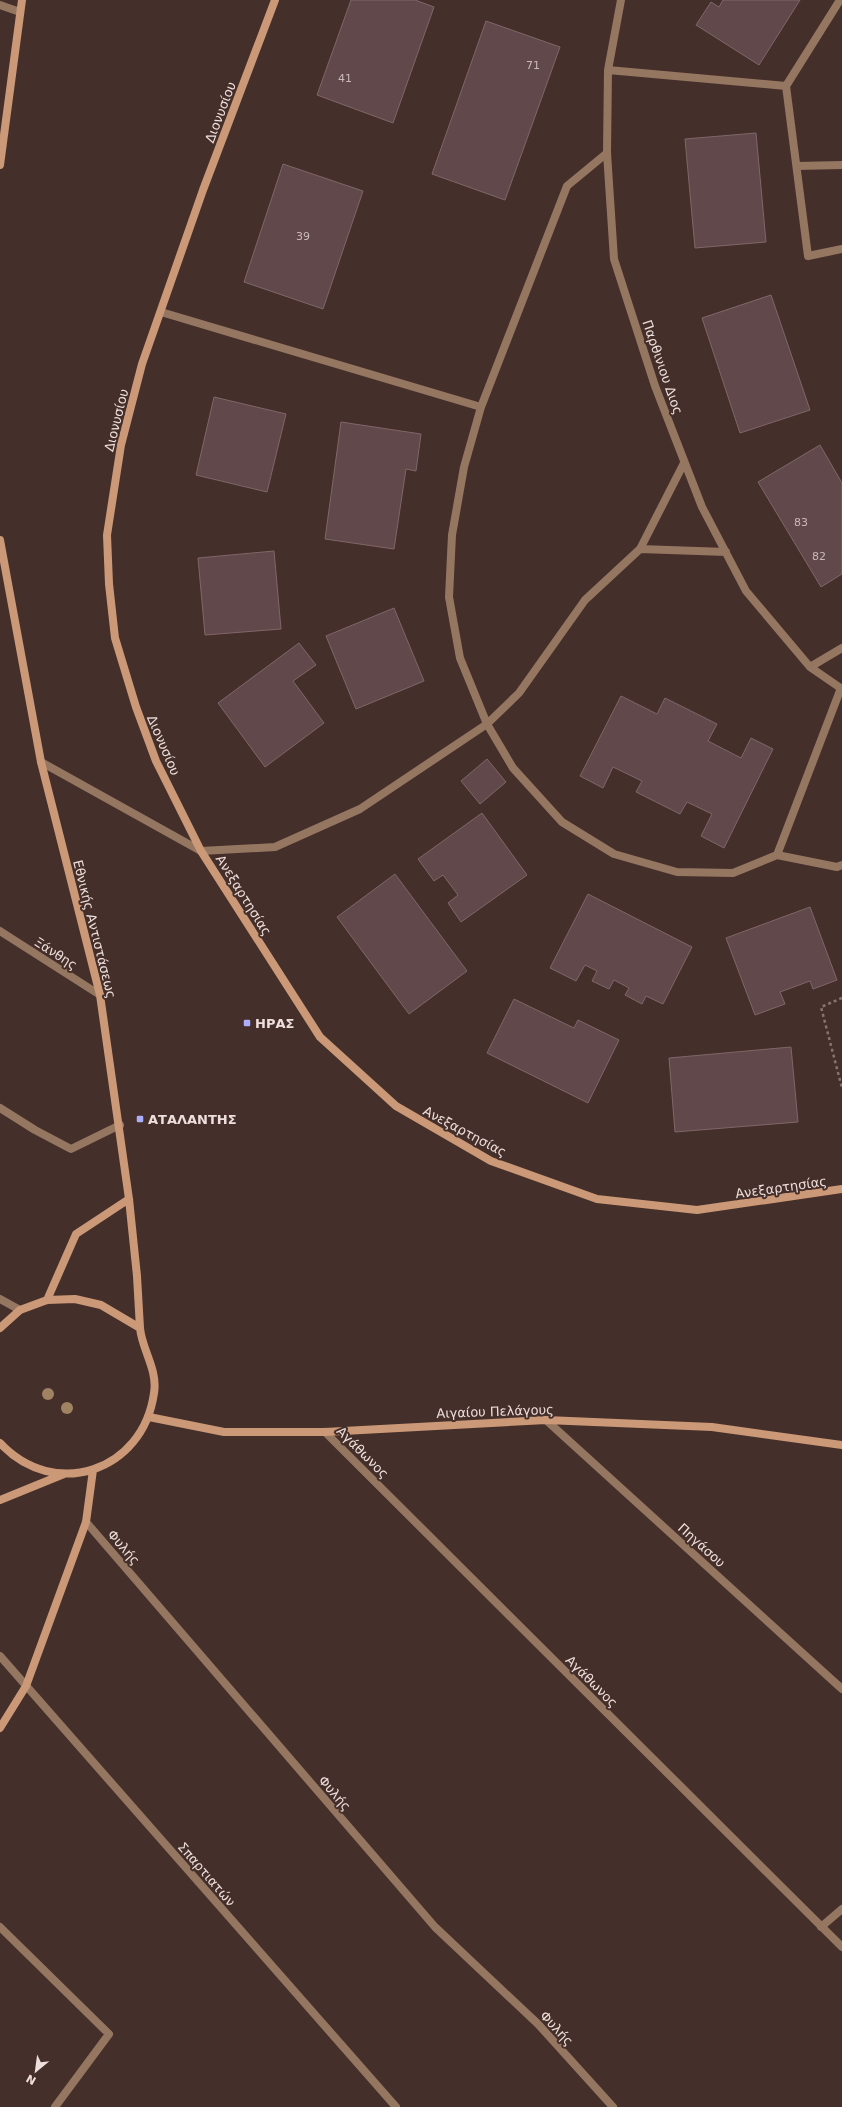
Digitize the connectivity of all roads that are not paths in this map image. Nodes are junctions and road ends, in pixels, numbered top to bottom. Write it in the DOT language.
graph roads {
  1 [pos="22,0"];
  2 [pos="275,0"];
  3 [pos="620,0"];
  4 [pos="840,0"];
  5 [pos="0,5"];
  6 [pos="20,12"];
  7 [pos="608,70"];
  8 [pos="786,86"];
  9 [pos="1,152"];
  10 [pos="607,153"];
  11 [pos="0,165"];
  12 [pos="842,165"];
  13 [pos="796,166"];
  14 [pos="842,249"];
  15 [pos="161,312"];
  16 [pos="481,407"];
  17 [pos="684,463"];
  18 [pos="0,540"];
  19 [pos="640,549"];
  20 [pos="726,552"];
  21 [pos="1,559"];
  22 [pos="842,648"];
  23 [pos="810,667"];
  24 [pos="841,688"];
  25 [pos="487,724"];
  26 [pos="41,762"];
  27 [pos="202,851"];
  28 [pos="777,855"];
  29 [pos="842,865"];
  30 [pos="0,931"];
  31 [pos="100,995"];
  32 [pos="0,1108"];
  33 [pos="120,1125"];
  34 [pos="842,1189"];
  35 [pos="129,1199"];
  36 [pos="0,1299"];
  37 [pos="47,1300"];
  38 [pos="20,1310"];
  39 [pos="0,1328"];
  40 [pos="140,1328"];
  41 [pos="149,1417"];
  42 [pos="546,1420"];
  43 [pos="325,1432"];
  44 [pos="0,1443"];
  45 [pos="842,1445"];
  46 [pos="93,1470"];
  47 [pos="65,1474"];
  48 [pos="0,1500"];
  49 [pos="86,1522"];
  50 [pos="0,1656"];
  51 [pos="26,1686"];
  52 [pos="842,1689"];
  53 [pos="0,1728"];
  54 [pos="842,1910"];
  55 [pos="0,1927"];
  56 [pos="821,1928"];
  57 [pos="842,1948"];
  58 [pos="55,2107"];
  59 [pos="396,2107"];
  60 [pos="613,2107"];
  1 -- 6 [label="street"];
  2 -- 15 [label="street, Διονυσίου"];
  3 -- 7 [label="street, Παρθινιου Διος"];
  4 -- 8 [label="street"];
  5 -- 6 [label="street"];
  6 -- 9 [label="street"];
  7 -- 8 [label="street"];
  7 -- 10 [label="street, Παρθινιου Διος"];
  8 -- 13 [label="street"];
  9 -- 11 [label="street"];
  10 -- 16 [label="street"];
  10 -- 17 [label="street, Παρθινιου Διος"];
  12 -- 13 [label="street"];
  13 -- 14 [label="street"];
  15 -- 16 [label="street"];
  15 -- 27 [label="street, Διονυσίου"];
  16 -- 25 [label="street"];
  17 -- 19 [label="street"];
  17 -- 20 [label="street, Παρθινιου Διος"];
  18 -- 21 [label="street, Εθνικής Αντιστάσεως"];
  19 -- 20 [label="street"];
  19 -- 25 [label="street"];
  20 -- 23 [label="street, Παρθινιου Διος"];
  21 -- 26 [label="street, Εθνικής Αντιστάσεως"];
  22 -- 23 [label="street"];
  23 -- 24 [label="street, Παρθινιου Διος"];
  24 -- 28 [label="street"];
  25 -- 27 [label="street"];
  25 -- 28 [label="street"];
  26 -- 27 [label="street"];
  26 -- 31 [label="street, Εθνικής Αντιστάσεως"];
  27 -- 34 [label="street, Ανεξαρτησίας"];
  28 -- 29 [label="street"];
  30 -- 31 [label="street, Ξάνθης"];
  31 -- 33 [label="street, Εθνικής Αντιστάσεως"];
  32 -- 33 [label="street"];
  33 -- 35 [label="street, Εθνικής Αντιστάσεως"];
  35 -- 37 [label="street"];
  35 -- 40 [label="street, Εθνικής Αντιστάσεως"];
  36 -- 38 [label="street"];
  37 -- 38 [label="street"];
  37 -- 40 [label="street"];
  38 -- 39 [label="street"];
  40 -- 41 [label="street, Εθνικής Αντιστάσεως"];
  41 -- 43 [label="street, Αιγαίου Πελάγους"];
  41 -- 46 [label="street, Εθνικής Αντιστάσεως"];
  42 -- 43 [label="street, Αιγαίου Πελάγους"];
  42 -- 45 [label="street, Αιγαίου Πελάγους"];
  42 -- 52 [label="street, Πηγάσου"];
  43 -- 56 [label="street, Αγάθωνος"];
  44 -- 47 [label="street"];
  46 -- 47 [label="street, Εθνικής Αντιστάσεως"];
  46 -- 49 [label="street"];
  47 -- 48 [label="street"];
  49 -- 51 [label="street"];
  49 -- 60 [label="street, Φυλής"];
  50 -- 51 [label="street, Σπαρτιατών"];
  51 -- 53 [label="street"];
  51 -- 59 [label="street, Σπαρτιατών"];
  54 -- 56 [label="street"];
  55 -- 58 [label="street"];
  56 -- 57 [label="street, Αγάθωνος"];
}
